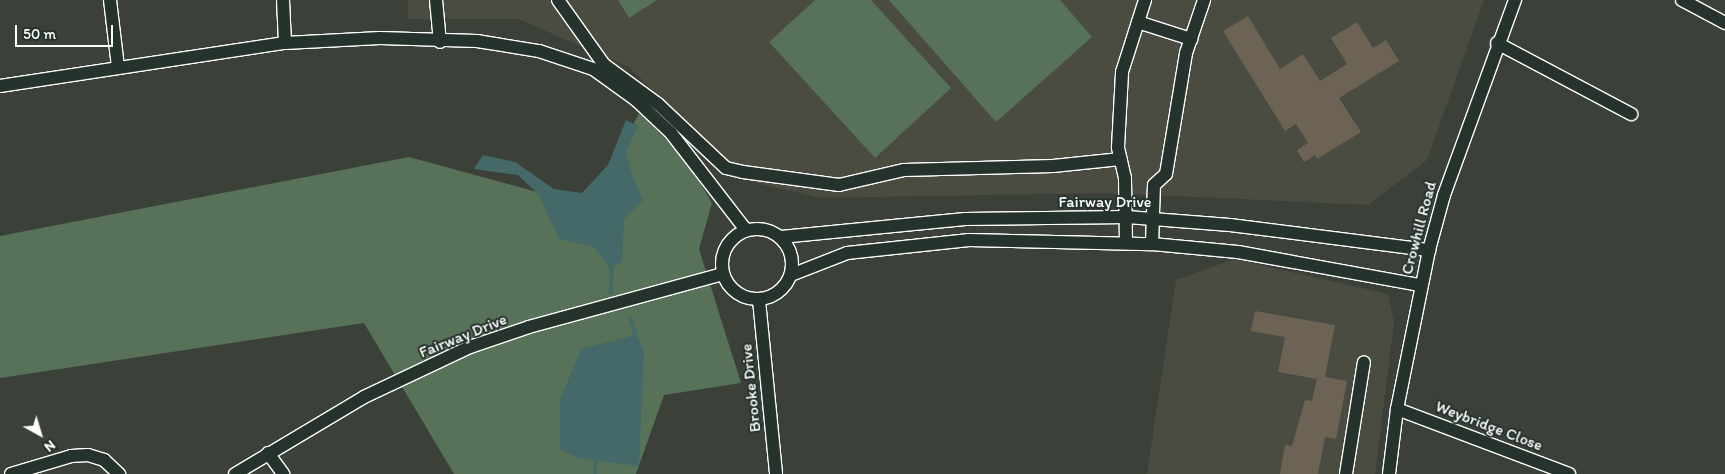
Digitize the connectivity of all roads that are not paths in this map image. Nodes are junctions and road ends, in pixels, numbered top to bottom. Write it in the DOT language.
graph roads {
  1 [pos="110,0"];
  2 [pos="283,0"];
  3 [pos="436,0"];
  4 [pos="558,0"];
  5 [pos="1145,0"];
  6 [pos="1204,0"];
  7 [pos="1515,0"];
  8 [pos="1682,0"];
  9 [pos="1138,22"];
  10 [pos="1725,22"];
  11 [pos="1191,38"];
  12 [pos="440,42"];
  13 [pos="285,43"];
  14 [pos="1497,43"];
  15 [pos="602,64"];
  16 [pos="118,68"];
  17 [pos="0,86"];
  18 [pos="620,87"];
  19 [pos="1631,114"];
  20 [pos="1121,159"];
  21 [pos="1127,217"];
  22 [pos="1151,218"];
  23 [pos="746,230"];
  24 [pos="781,237"];
  25 [pos="1126,243"];
  26 [pos="1152,244"];
  27 [pos="1429,250"];
  28 [pos="723,274"];
  29 [pos="791,275"];
  30 [pos="1420,286"];
  31 [pos="759,300"];
  32 [pos="1364,362"];
  33 [pos="1397,409"];
  34 [pos="268,453"];
  35 [pos="12,474"];
  36 [pos="119,474"];
  37 [pos="235,474"];
  38 [pos="283,474"];
  39 [pos="776,474"];
  40 [pos="1346,474"];
  41 [pos="1389,474"];
  42 [pos="1569,474"];
  1 -- 16 [label="street"];
  2 -- 13 [label="street"];
  3 -- 12 [label="street"];
  4 -- 15 [label="street"];
  5 -- 9 [label="street"];
  6 -- 11 [label="street"];
  7 -- 14 [label="street, Crowhill Road"];
  8 -- 10 [label="street"];
  9 -- 11 [label="street"];
  9 -- 20 [label="street"];
  11 -- 22 [label="street"];
  12 -- 13 [label="street"];
  12 -- 18 [label="street"];
  13 -- 16 [label="street"];
  14 -- 19 [label="street"];
  14 -- 27 [label="street, Crowhill Road"];
  15 -- 18 [label="street"];
  15 -- 20 [label="street"];
  16 -- 17 [label="street"];
  18 -- 23 [label="street"];
  20 -- 21 [label="street"];
  21 -- 22 [label="street, Fairway Drive"];
  21 -- 24 [label="street, Fairway Drive"];
  21 -- 25 [label="street"];
  22 -- 26 [label="street"];
  22 -- 27 [label="street, Fairway Drive"];
  23 -- 24 [label="street"];
  23 -- 28 [label="street"];
  24 -- 29 [label="street"];
  25 -- 26 [label="street"];
  25 -- 29 [label="street"];
  26 -- 30 [label="street"];
  27 -- 30 [label="street, Crowhill Road"];
  28 -- 31 [label="street"];
  28 -- 34 [label="street, Fairway Drive"];
  29 -- 31 [label="street"];
  30 -- 33 [label="street, Crowhill Road"];
  31 -- 39 [label="street, Brooke Drive"];
  32 -- 40 [label="street"];
  33 -- 41 [label="street, Crowhill Road"];
  33 -- 42 [label="street, Weybridge Close"];
  34 -- 37 [label="street, Fairway Drive"];
  34 -- 38 [label="street"];
  35 -- 36 [label="street"];
}
